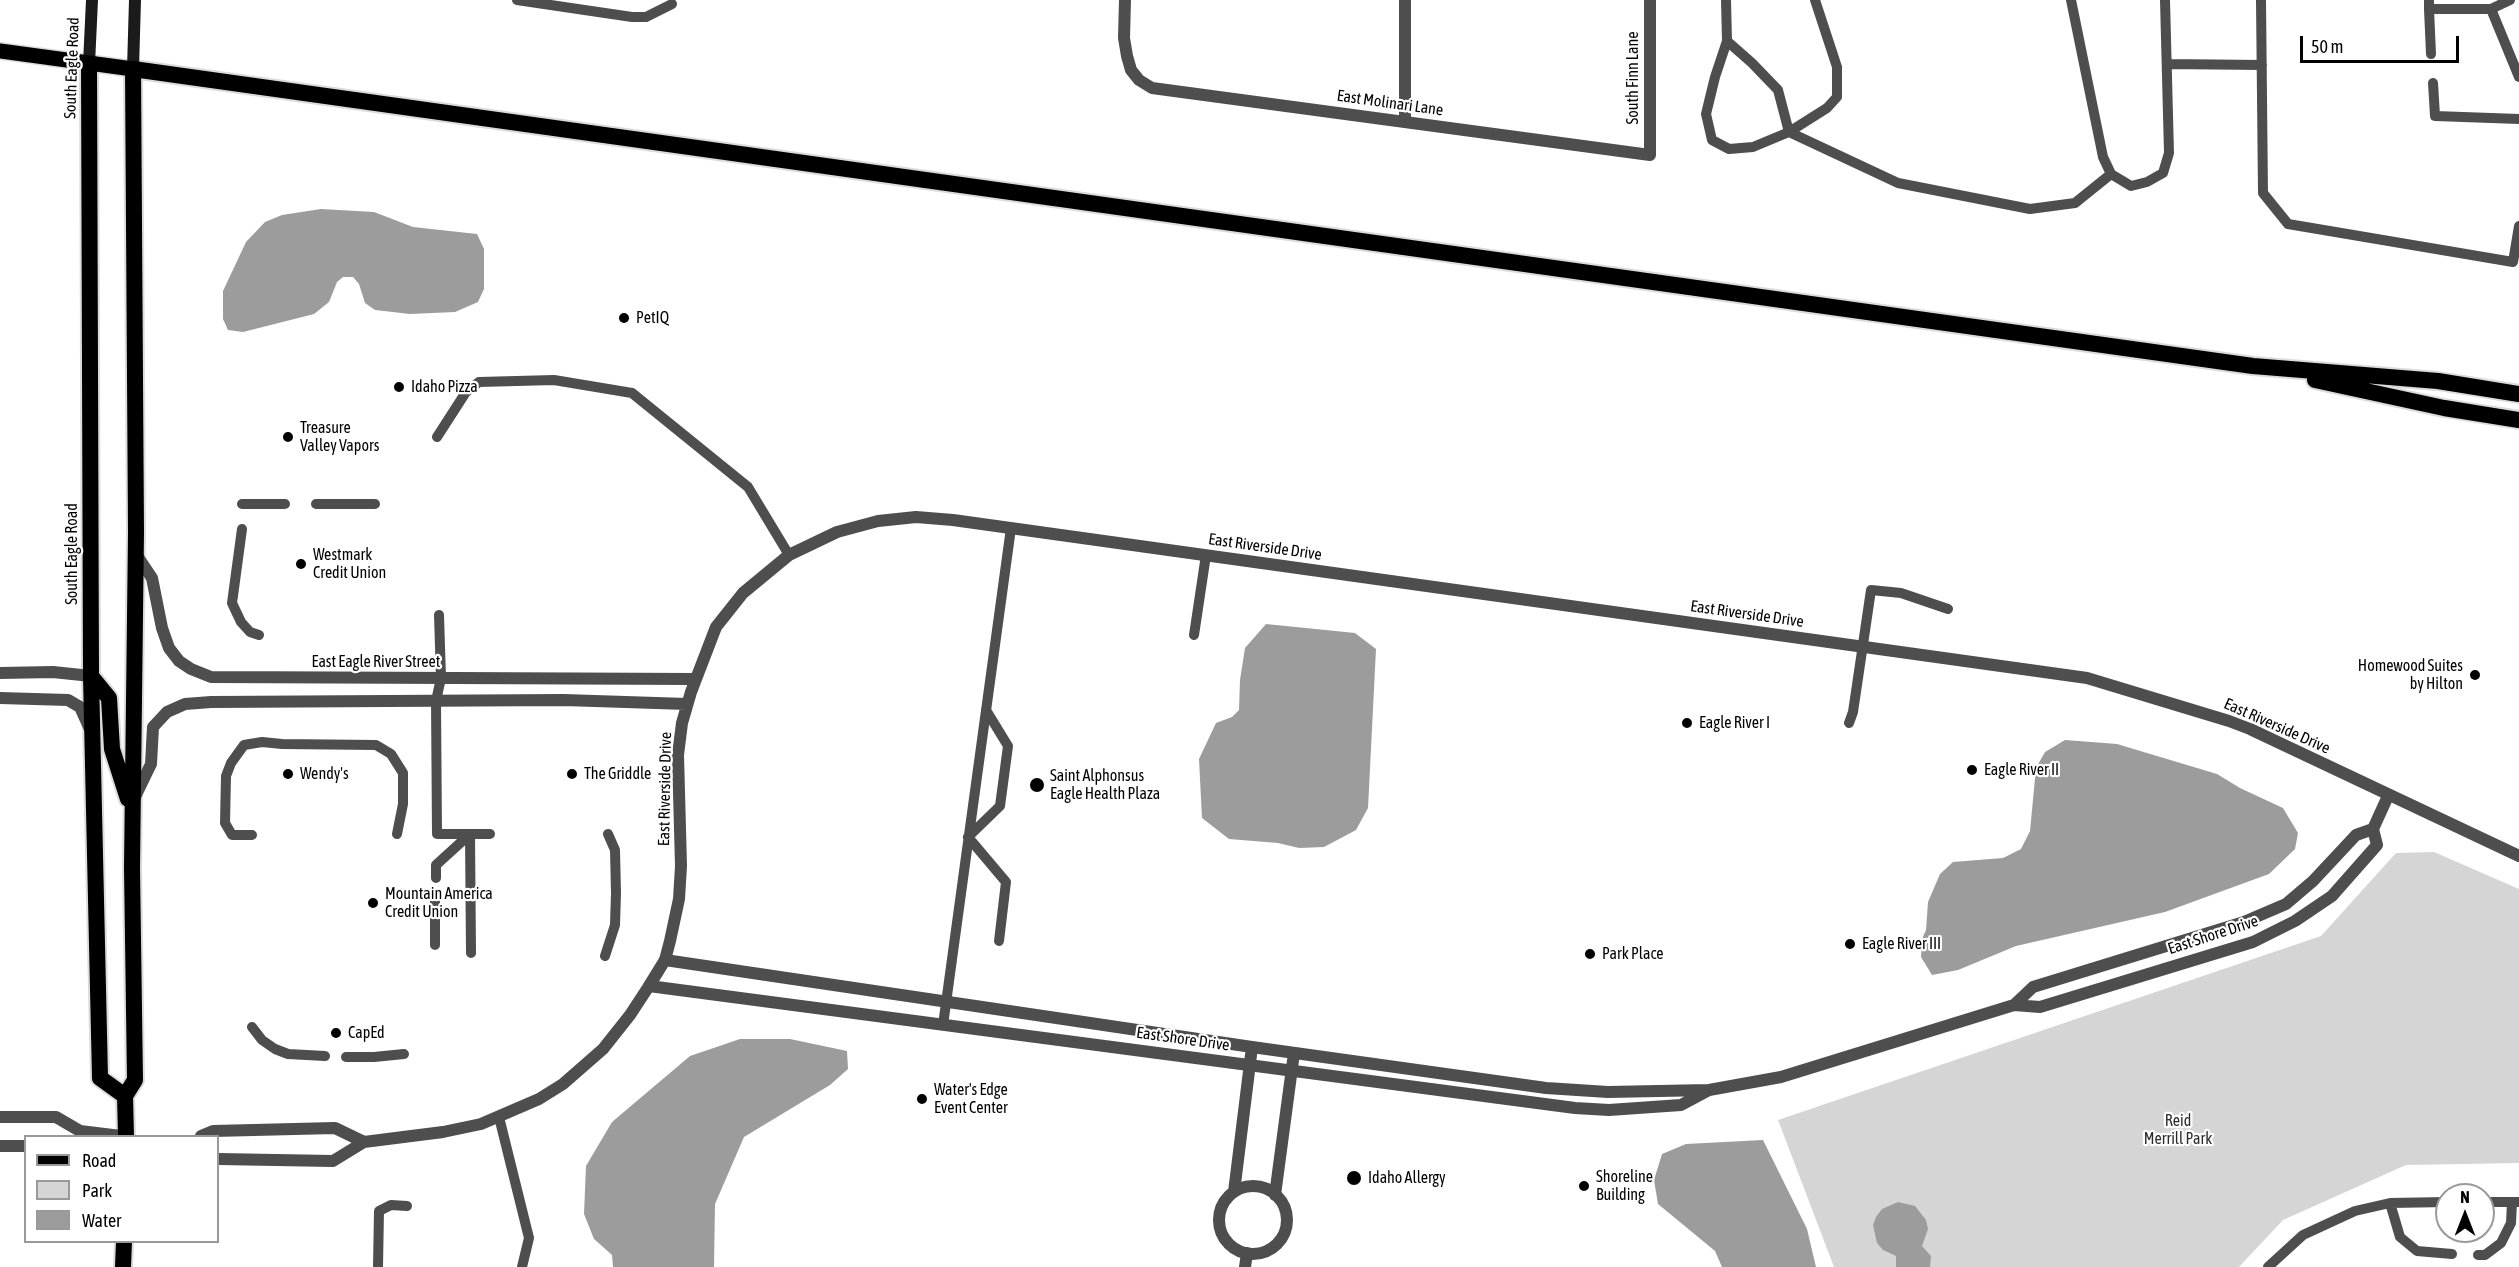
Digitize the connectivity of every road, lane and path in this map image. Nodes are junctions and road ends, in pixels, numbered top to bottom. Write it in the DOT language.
graph roads {
  1 [pos="92,0"];
  2 [pos="135,0"];
  3 [pos="517,0"];
  4 [pos="1125,0"];
  5 [pos="1406,0"];
  6 [pos="1650,0"];
  7 [pos="1726,0"];
  8 [pos="1815,0"];
  9 [pos="2071,0"];
  10 [pos="2165,0"];
  11 [pos="2261,0"];
  12 [pos="2510,0"];
  13 [pos="672,4"];
  14 [pos="2429,4"];
  15 [pos="2491,9"];
  16 [pos="1726,41"];
  17 [pos="0,51"];
  18 [pos="2431,54"];
  19 [pos="90,64"];
  20 [pos="2167,64"];
  21 [pos="2262,65"];
  22 [pos="133,69"];
  23 [pos="2519,76"];
  24 [pos="2433,84"];
  25 [pos="2519,119"];
  26 [pos="1406,122"];
  27 [pos="1789,132"];
  28 [pos="1650,155"];
  29 [pos="2111,174"];
  30 [pos="2519,226"];
  31 [pos="2253,366"];
  32 [pos="2519,394"];
  33 [pos="2519,420"];
  34 [pos="437,437"];
  35 [pos="242,504"];
  36 [pos="285,504"];
  37 [pos="316,504"];
  38 [pos="375,504"];
  39 [pos="1011,528"];
  40 [pos="242,530"];
  41 [pos="135,553"];
  42 [pos="789,555"];
  43 [pos="1206,555"];
  44 [pos="1948,609"];
  45 [pos="439,615"];
  46 [pos="259,635"];
  47 [pos="1194,635"];
  48 [pos="1862,647"];
  49 [pos="0,673"];
  50 [pos="90,675"];
  51 [pos="441,678"];
  52 [pos="695,679"];
  53 [pos="0,698"];
  54 [pos="436,701"];
  55 [pos="687,704"];
  56 [pos="986,710"];
  57 [pos="1849,723"];
  58 [pos="92,734"];
  59 [pos="2388,796"];
  60 [pos="133,807"];
  61 [pos="2373,829"];
  62 [pos="397,834"];
  63 [pos="470,834"];
  64 [pos="490,834"];
  65 [pos="608,834"];
  66 [pos="252,835"];
  67 [pos="968,837"];
  68 [pos="2519,856"];
  69 [pos="436,878"];
  70 [pos="435,899"];
  71 [pos="999,941"];
  72 [pos="435,945"];
  73 [pos="471,954"];
  74 [pos="605,956"];
  75 [pos="665,960"];
  76 [pos="650,986"];
  77 [pos="945,1002"];
  78 [pos="2014,1005"];
  79 [pos="943,1024"];
  80 [pos="252,1027"];
  81 [pos="1252,1047"];
  82 [pos="1294,1053"];
  83 [pos="404,1054"];
  84 [pos="325,1056"];
  85 [pos="346,1057"];
  86 [pos="1250,1065"];
  87 [pos="1292,1071"];
  88 [pos="1709,1090"];
  89 [pos="125,1096"];
  90 [pos="0,1117"];
  91 [pos="499,1117"];
  92 [pos="77,1134"];
  93 [pos="93,1135"];
  94 [pos="124,1135"];
  95 [pos="205,1135"];
  96 [pos="364,1142"];
  97 [pos="0,1146"];
  98 [pos="24,1146"];
  99 [pos="219,1159"];
  100 [pos="1234,1192"];
  101 [pos="1275,1195"];
  102 [pos="2435,1202"];
  103 [pos="2495,1202"];
  104 [pos="2515,1202"];
  105 [pos="2390,1203"];
  106 [pos="407,1206"];
  107 [pos="124,1243"];
  108 [pos="1247,1253"];
  109 [pos="2452,1254"];
  110 [pos="2478,1255"];
  111 [pos="123,1267"];
  112 [pos="378,1267"];
  113 [pos="522,1267"];
  114 [pos="1245,1267"];
  115 [pos="2268,1267"];
  1 -- 19 [label="main road, South Eagle Road"];
  2 -- 22 [label="main road"];
  3 -- 13 [label="lane"];
  4 -- 26 [label="street, East Molinari Lane"];
  5 -- 26 [label="street"];
  6 -- 28 [label="street, South Finn Lane"];
  7 -- 16 [label="lane"];
  8 -- 27 [label="lane"];
  9 -- 29 [label="lane"];
  10 -- 20 [label="lane"];
  11 -- 21 [label="lane"];
  12 -- 15 [label="lane"];
  14 -- 15 [label="lane"];
  14 -- 18 [label="lane"];
  15 -- 23 [label="lane"];
  16 -- 27 [label="lane"];
  16 -- 27 [label="lane"];
  17 -- 19 [label="main road"];
  19 -- 22 [label="main road"];
  19 -- 50 [label="highway, South Eagle Road"];
  20 -- 21 [label="lane"];
  20 -- 29 [label="lane"];
  21 -- 30 [label="lane"];
  22 -- 31 [label="highway"];
  22 -- 41 [label="highway"];
  24 -- 25 [label="lane"];
  26 -- 28 [label="street, East Molinari Lane"];
  27 -- 29 [label="lane"];
  31 -- 32 [label="highway"];
  31 -- 33 [label="highway"];
  34 -- 42 [label="lane"];
  35 -- 36 [label="lane"];
  37 -- 38 [label="lane"];
  39 -- 42 [label="street, East Riverside Drive"];
  39 -- 43 [label="street, East Riverside Drive"];
  39 -- 56 [label="lane"];
  40 -- 46 [label="lane"];
  41 -- 51 [label="street, East Eagle River Street"];
  41 -- 60 [label="highway"];
  42 -- 52 [label="street, East Riverside Drive"];
  43 -- 47 [label="lane"];
  43 -- 48 [label="street, East Riverside Drive"];
  44 -- 48 [label="lane"];
  45 -- 51 [label="lane"];
  48 -- 57 [label="lane"];
  48 -- 59 [label="street, East Riverside Drive"];
  49 -- 50 [label="street"];
  50 -- 58 [label="highway, South Eagle Road"];
  50 -- 60 [label="highway"];
  51 -- 52 [label="street, East Eagle River Street"];
  51 -- 54 [label="lane"];
  52 -- 55 [label="street, East Riverside Drive"];
  53 -- 58 [label="street"];
  54 -- 55 [label="street"];
  54 -- 60 [label="street"];
  54 -- 63 [label="lane"];
  55 -- 75 [label="street, East Riverside Drive"];
  56 -- 67 [label="lane"];
  56 -- 67 [label="lane"];
  58 -- 89 [label="highway, South Eagle Road"];
  59 -- 61 [label="street, East Shore Drive"];
  59 -- 68 [label="street, East Riverside Drive"];
  60 -- 89 [label="highway"];
  61 -- 78 [label="street, East Shore Drive"];
  61 -- 78 [label="street, East Shore Drive"];
  62 -- 66 [label="lane"];
  63 -- 64 [label="lane"];
  63 -- 69 [label="lane"];
  63 -- 73 [label="lane"];
  65 -- 74 [label="lane"];
  67 -- 71 [label="lane"];
  67 -- 77 [label="lane"];
  70 -- 72 [label="lane"];
  75 -- 76 [label="street, East Riverside Drive"];
  75 -- 77 [label="street, East Shore Drive"];
  76 -- 79 [label="street, East Shore Drive"];
  76 -- 91 [label="street, East Riverside Drive"];
  77 -- 79 [label="lane"];
  77 -- 81 [label="street, East Shore Drive"];
  78 -- 88 [label="street, East Shore Drive"];
  79 -- 86 [label="street, East Shore Drive"];
  80 -- 84 [label="lane"];
  81 -- 82 [label="street, East Shore Drive"];
  81 -- 86 [label="street"];
  82 -- 87 [label="street"];
  82 -- 88 [label="street, East Shore Drive"];
  83 -- 85 [label="lane"];
  86 -- 87 [label="street, East Shore Drive"];
  86 -- 100 [label="street"];
  87 -- 88 [label="street, East Shore Drive"];
  87 -- 101 [label="street"];
  89 -- 94 [label="highway"];
  90 -- 92 [label="street"];
  91 -- 96 [label="street, East Riverside Drive"];
  91 -- 113 [label="lane"];
  92 -- 93 [label="street"];
  95 -- 96 [label="street"];
  96 -- 99 [label="street, East Riverside Drive"];
  97 -- 98 [label="street"];
  100 -- 101 [label="street"];
  100 -- 108 [label="street"];
  101 -- 108 [label="street"];
  102 -- 105 [label="lane"];
  103 -- 104 [label="lane"];
  104 -- 110 [label="lane"];
  105 -- 109 [label="lane"];
  105 -- 115 [label="lane"];
  106 -- 112 [label="lane"];
  107 -- 111 [label="highway"];
  108 -- 114 [label="street"];
}
